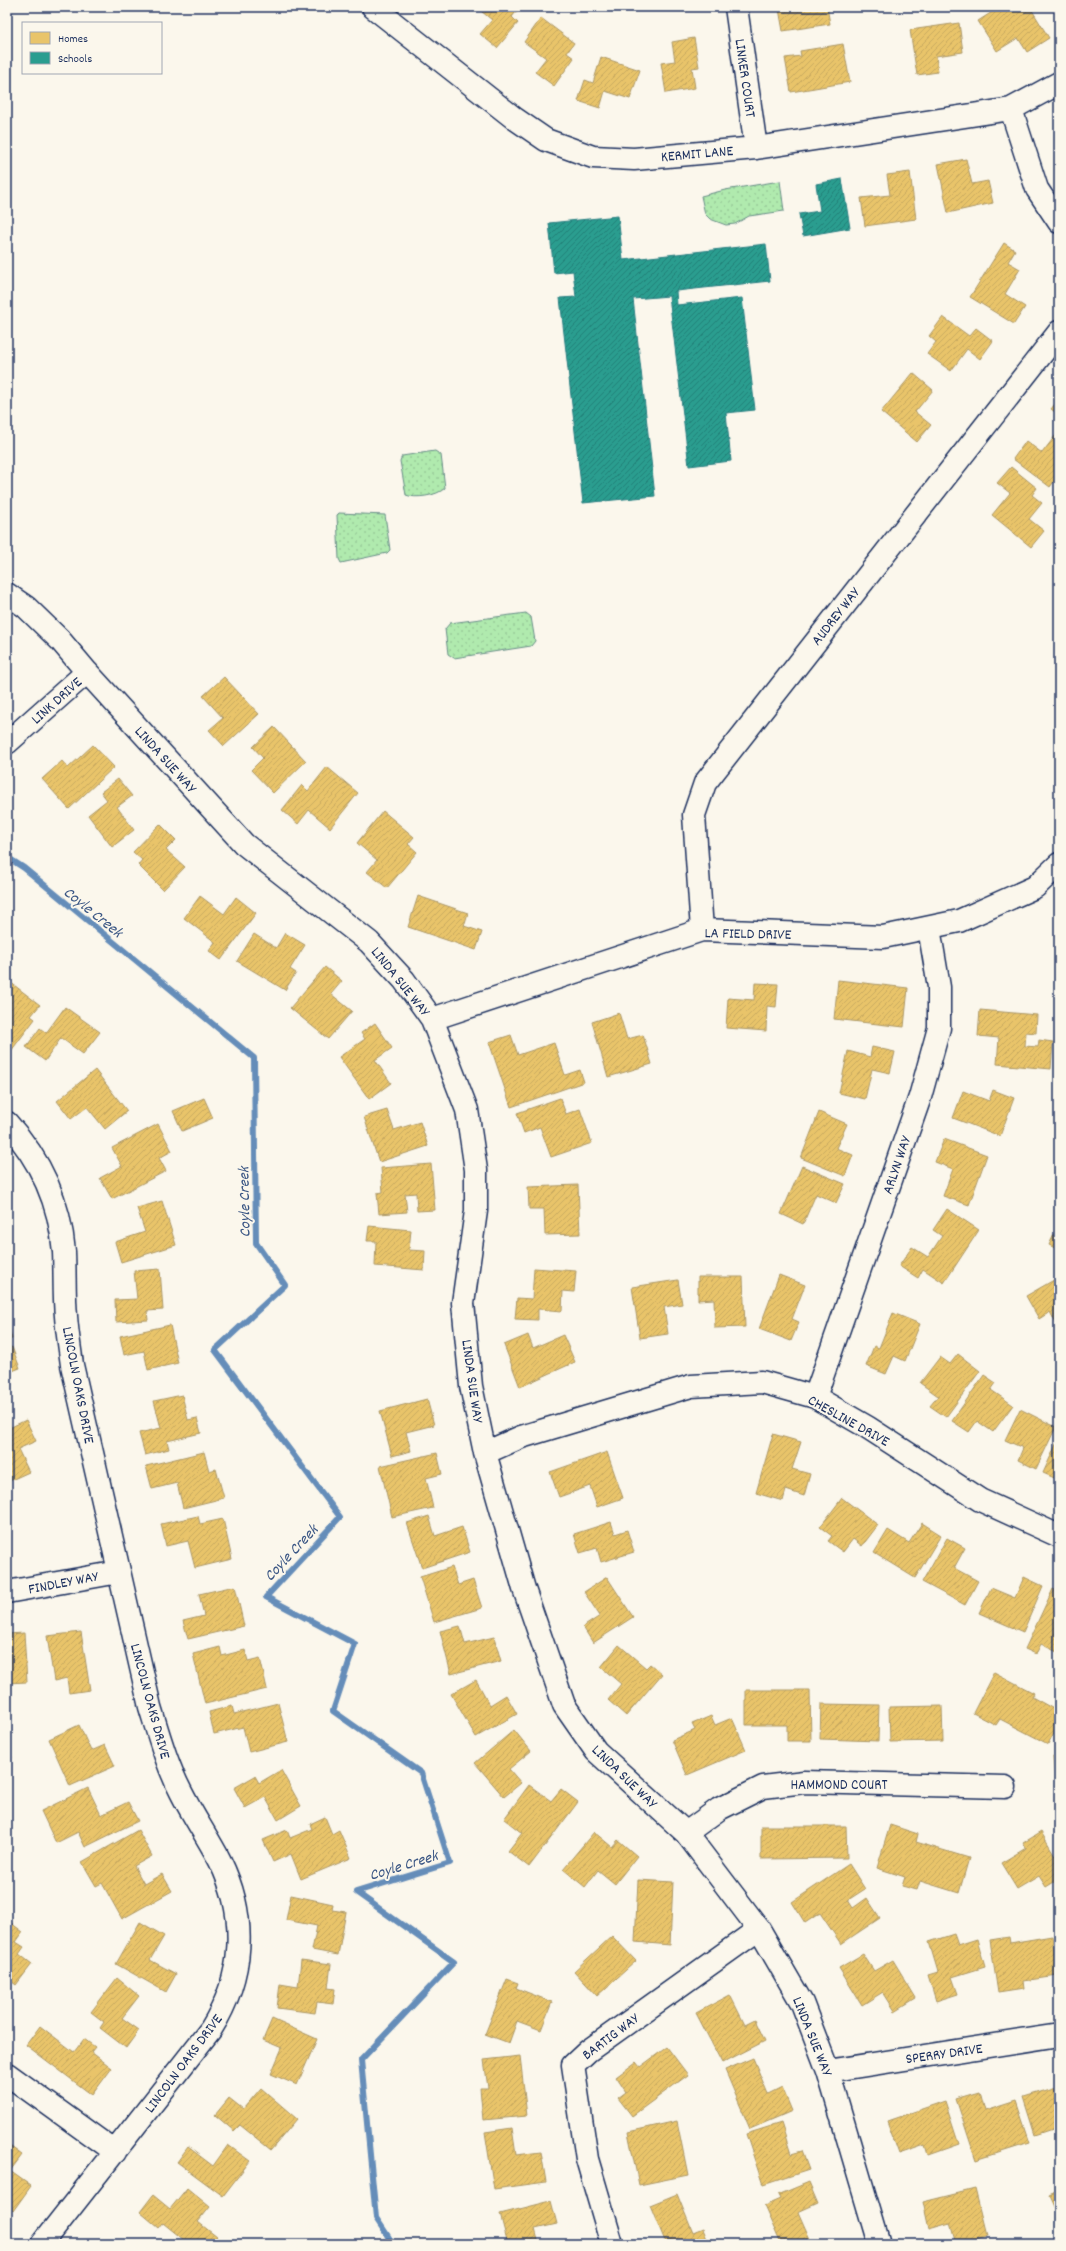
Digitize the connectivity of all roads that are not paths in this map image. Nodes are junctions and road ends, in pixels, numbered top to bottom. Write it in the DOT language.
graph roads {
  1 [pos="373,7"];
  2 [pos="736,7"];
  3 [pos="1059,83"];
  4 [pos="1011,109"];
  5 [pos="756,148"];
  6 [pos="1059,222"];
  7 [pos="1059,332"];
  8 [pos="7,594"];
  9 [pos="87,672"];
  10 [pos="7,743"];
  11 [pos="1059,864"];
  12 [pos="929,928"];
  13 [pos="702,930"];
  14 [pos="432,1019"];
  15 [pos="7,1123"];
  16 [pos="815,1397"];
  17 [pos="484,1453"];
  18 [pos="1059,1536"];
  19 [pos="119,1572"];
  20 [pos="7,1592"];
  21 [pos="1005,1787"];
  22 [pos="686,1833"];
  23 [pos="759,1929"];
  24 [pos="1059,2035"];
  25 [pos="828,2071"];
  26 [pos="7,2074"];
  27 [pos="115,2152"];
  28 [pos="42,2244"];
  29 [pos="612,2244"];
  30 [pos="879,2244"];
  1 -- 5 [label="street, KERMIT LANE"];
  2 -- 5 [label="street, LINKER COURT"];
  3 -- 4 [label="street, KERMIT LANE"];
  4 -- 5 [label="street, KERMIT LANE"];
  4 -- 6 [label="street"];
  7 -- 13 [label="street, AUDREY WAY"];
  8 -- 9 [label="street, LINDA SUE WAY"];
  9 -- 10 [label="street, LINK DRIVE"];
  9 -- 14 [label="street, LINDA SUE WAY"];
  11 -- 12 [label="street, LA FIELD DRIVE"];
  12 -- 13 [label="street, LA FIELD DRIVE"];
  12 -- 16 [label="street, ARLYN WAY"];
  13 -- 14 [label="street, LA FIELD DRIVE"];
  14 -- 17 [label="street, LINDA SUE WAY"];
  15 -- 19 [label="street, LINCOLN OAKS DRIVE"];
  16 -- 17 [label="street, CHESLINE DRIVE"];
  16 -- 18 [label="street, CHESLINE DRIVE"];
  17 -- 22 [label="street, LINDA SUE WAY"];
  19 -- 20 [label="street, FINDLEY WAY"];
  19 -- 27 [label="street, LINCOLN OAKS DRIVE"];
  21 -- 22 [label="street, HAMMOND COURT"];
  22 -- 23 [label="street, LINDA SUE WAY"];
  23 -- 25 [label="street, LINDA SUE WAY"];
  23 -- 29 [label="street, BARTIG WAY"];
  24 -- 25 [label="street, SPERRY DRIVE"];
  25 -- 30 [label="street, LINDA SUE WAY"];
  26 -- 27 [label="street"];
  27 -- 28 [label="street, LINCOLN OAKS DRIVE"];
}
